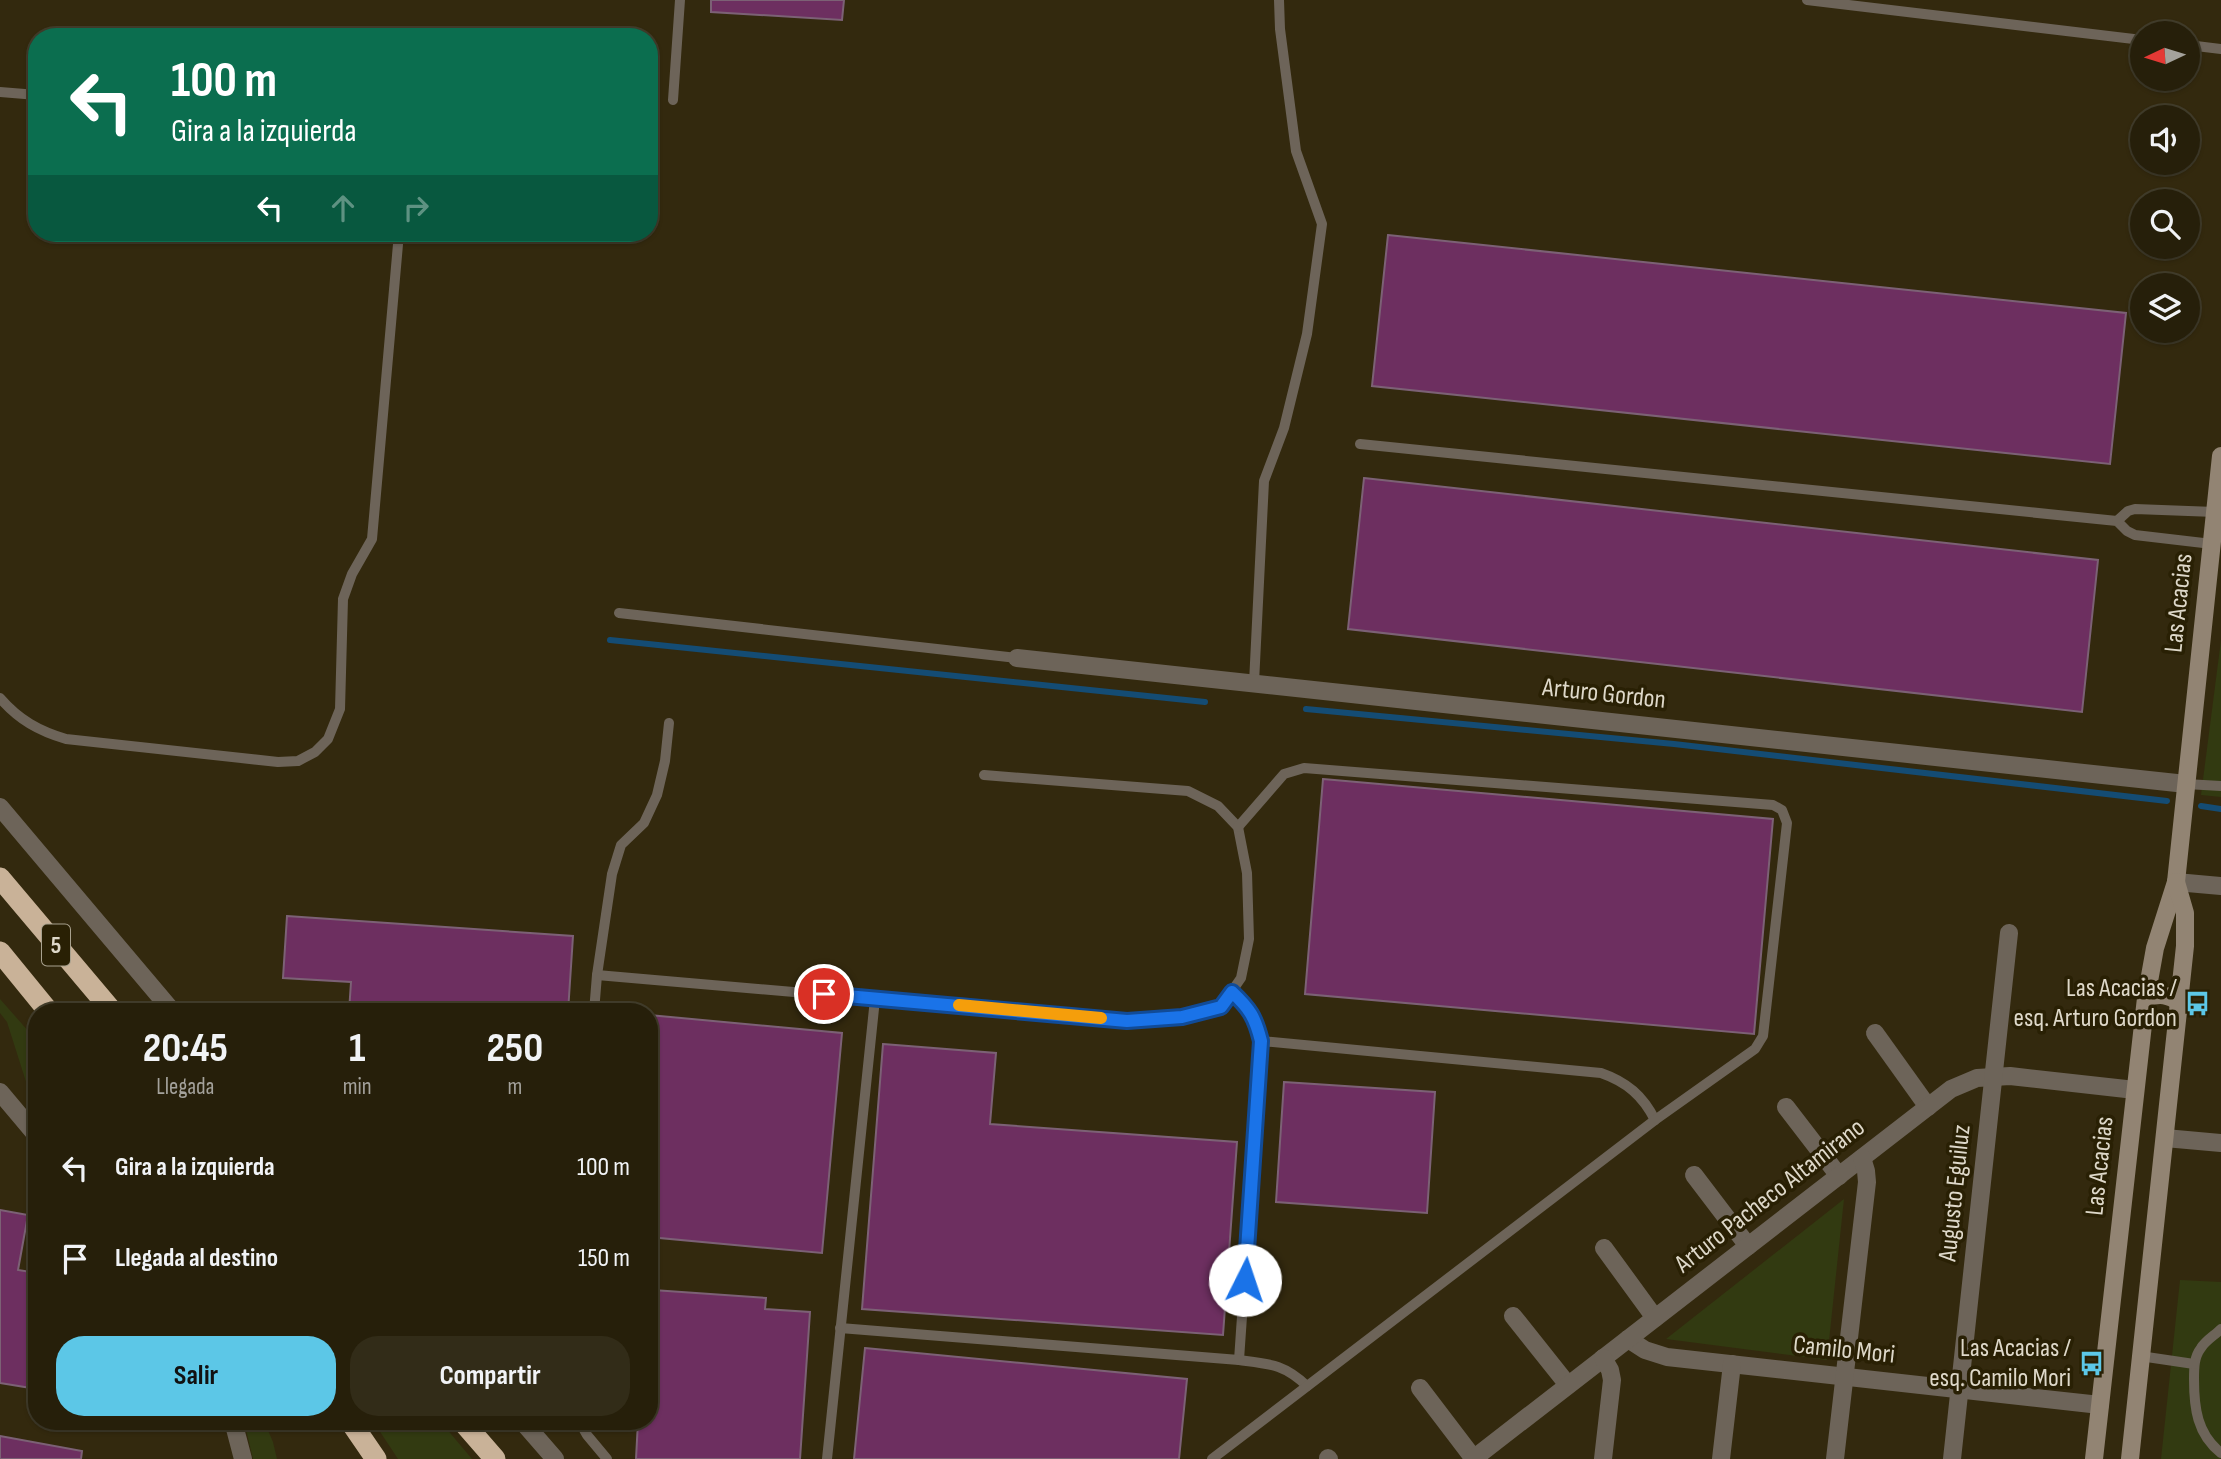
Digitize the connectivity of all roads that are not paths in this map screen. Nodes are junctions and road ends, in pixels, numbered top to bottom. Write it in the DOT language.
graph roads {
  1 [pos="680,0"];
  2 [pos="1279,0"];
  3 [pos="1807,0"];
  4 [pos="2130,39"];
  5 [pos="2200,47"];
  6 [pos="2221,49"];
  7 [pos="0,92"];
  8 [pos="28,94"];
  9 [pos="673,100"];
  10 [pos="398,242"];
  11 [pos="1360,444"];
  12 [pos="2221,456"];
  13 [pos="2215,512"];
  14 [pos="2117,521"];
  15 [pos="2211,544"];
  16 [pos="619,613"];
  17 [pos="1017,657"];
  18 [pos="1254,683"];
  19 [pos="0,698"];
  20 [pos="669,723"];
  21 [pos="984,775"];
  22 [pos="2186,784"];
  23 [pos="2221,786"];
  24 [pos="0,807"];
  25 [pos="1238,827"];
  26 [pos="0,878"];
  27 [pos="2176,882"];
  28 [pos="2221,886"];
  29 [pos="2009,933"];
  30 [pos="0,952"];
  31 [pos="597,975"];
  32 [pos="1232,992"];
  33 [pos="2146,998"];
  34 [pos="876,999"];
  35 [pos="42,1003"];
  36 [pos="105,1003"];
  37 [pos="165,1003"];
  38 [pos="595,1003"];
  39 [pos="2180,1003"];
  40 [pos="1875,1033"];
  41 [pos="1261,1041"];
  42 [pos="1995,1076"];
  43 [pos="2135,1090"];
  44 [pos="0,1092"];
  45 [pos="1786,1107"];
  46 [pos="1928,1107"];
  47 [pos="1655,1120"];
  48 [pos="28,1125"];
  49 [pos="2165,1138"];
  50 [pos="2221,1143"];
  51 [pos="1862,1158"];
  52 [pos="1694,1175"];
  53 [pos="1839,1176"];
  54 [pos="1748,1246"];
  55 [pos="1604,1248"];
  56 [pos="1513,1316"];
  57 [pos="1655,1318"];
  58 [pos="841,1328"];
  59 [pos="2221,1329"];
  60 [pos="1628,1339"];
  61 [pos="2140,1356"];
  62 [pos="1603,1358"];
  63 [pos="1239,1360"];
  64 [pos="1731,1364"];
  65 [pos="2194,1364"];
  66 [pos="1844,1377"];
  67 [pos="1568,1385"];
  68 [pos="1307,1387"];
  69 [pos="1420,1388"];
  70 [pos="1960,1389"];
  71 [pos="2100,1405"];
  72 [pos="235,1430"];
  73 [pos="356,1430"];
  74 [pos="470,1430"];
  75 [pos="530,1430"];
  76 [pos="584,1430"];
  77 [pos="2221,1453"];
  78 [pos="1478,1457"];
  79 [pos="243,1459"];
  80 [pos="376,1459"];
  81 [pos="495,1459"];
  82 [pos="555,1459"];
  83 [pos="607,1459"];
  84 [pos="827,1459"];
  85 [pos="1212,1459"];
  86 [pos="1603,1459"];
  87 [pos="1721,1459"];
  88 [pos="1835,1459"];
  89 [pos="1952,1459"];
  90 [pos="2094,1459"];
  91 [pos="2130,1459"];
  1 -- 9 [label="lane"];
  2 -- 18 [label="lane"];
  3 -- 4 [label="lane"];
  5 -- 6 [label="lane"];
  7 -- 8 [label="lane"];
  10 -- 19 [label="lane"];
  11 -- 14 [label="lane"];
  12 -- 13 [label="main road, Las Acacias"];
  13 -- 14 [label="lane"];
  13 -- 15 [label="main road, Las Acacias"];
  14 -- 15 [label="lane"];
  15 -- 22 [label="main road, Las Acacias"];
  16 -- 17 [label="lane"];
  17 -- 18 [label="street, Arturo Gordon"];
  18 -- 22 [label="street, Arturo Gordon"];
  20 -- 31 [label="lane"];
  21 -- 25 [label="lane"];
  22 -- 23 [label="lane"];
  22 -- 27 [label="main road, Las Acacias"];
  24 -- 37 [label="street"];
  25 -- 32 [label="lane"];
  25 -- 47 [label="lane"];
  26 -- 36 [label="highway, 5"];
  27 -- 28 [label="street"];
  27 -- 33 [label="main road, Las Acacias"];
  27 -- 39 [label="main road, Las Acacias"];
  29 -- 42 [label="street, Augusto Eguiluz"];
  30 -- 35 [label="highway, 5"];
  31 -- 34 [label="lane"];
  31 -- 38 [label="lane"];
  32 -- 34 [label="lane"];
  32 -- 41 [label="lane"];
  33 -- 39 [label="main road"];
  33 -- 43 [label="main road, Las Acacias"];
  34 -- 58 [label="lane"];
  39 -- 49 [label="main road, Las Acacias"];
  40 -- 46 [label="street"];
  41 -- 47 [label="lane"];
  41 -- 63 [label="lane"];
  42 -- 43 [label="street, Arturo Pacheco Altamirano"];
  42 -- 46 [label="street, Arturo Pacheco Altamirano"];
  42 -- 70 [label="street, Augusto Eguiluz"];
  43 -- 71 [label="main road, Las Acacias"];
  44 -- 48 [label="street"];
  45 -- 53 [label="street"];
  46 -- 51 [label="street, Arturo Pacheco Altamirano"];
  47 -- 68 [label="lane"];
  49 -- 50 [label="street"];
  49 -- 61 [label="main road, Las Acacias"];
  51 -- 53 [label="street, Arturo Pacheco Altamirano"];
  51 -- 66 [label="street"];
  52 -- 54 [label="street"];
  53 -- 54 [label="street, Arturo Pacheco Altamirano"];
  54 -- 57 [label="street, Arturo Pacheco Altamirano"];
  55 -- 57 [label="street"];
  56 -- 67 [label="street"];
  57 -- 60 [label="street, Arturo Pacheco Altamirano"];
  58 -- 63 [label="lane"];
  58 -- 84 [label="lane"];
  59 -- 65 [label="lane"];
  60 -- 62 [label="street, Arturo Pacheco Altamirano"];
  60 -- 64 [label="street, Camilo Mori"];
  61 -- 65 [label="lane"];
  61 -- 91 [label="main road, Las Acacias"];
  62 -- 67 [label="street, Arturo Pacheco Altamirano"];
  62 -- 86 [label="street"];
  63 -- 68 [label="lane"];
  64 -- 66 [label="street, Camilo Mori"];
  64 -- 87 [label="street"];
  65 -- 77 [label="lane"];
  66 -- 70 [label="street, Camilo Mori"];
  66 -- 88 [label="street"];
  67 -- 78 [label="street, Arturo Pacheco Altamirano"];
  68 -- 85 [label="lane"];
  69 -- 78 [label="street"];
  70 -- 71 [label="street, Camilo Mori"];
  70 -- 89 [label="street, Augusto Eguiluz"];
  71 -- 90 [label="main road, Las Acacias"];
  72 -- 79 [label="street"];
  73 -- 80 [label="highway"];
  74 -- 81 [label="highway"];
  75 -- 82 [label="street"];
  76 -- 83 [label="lane"];
}
